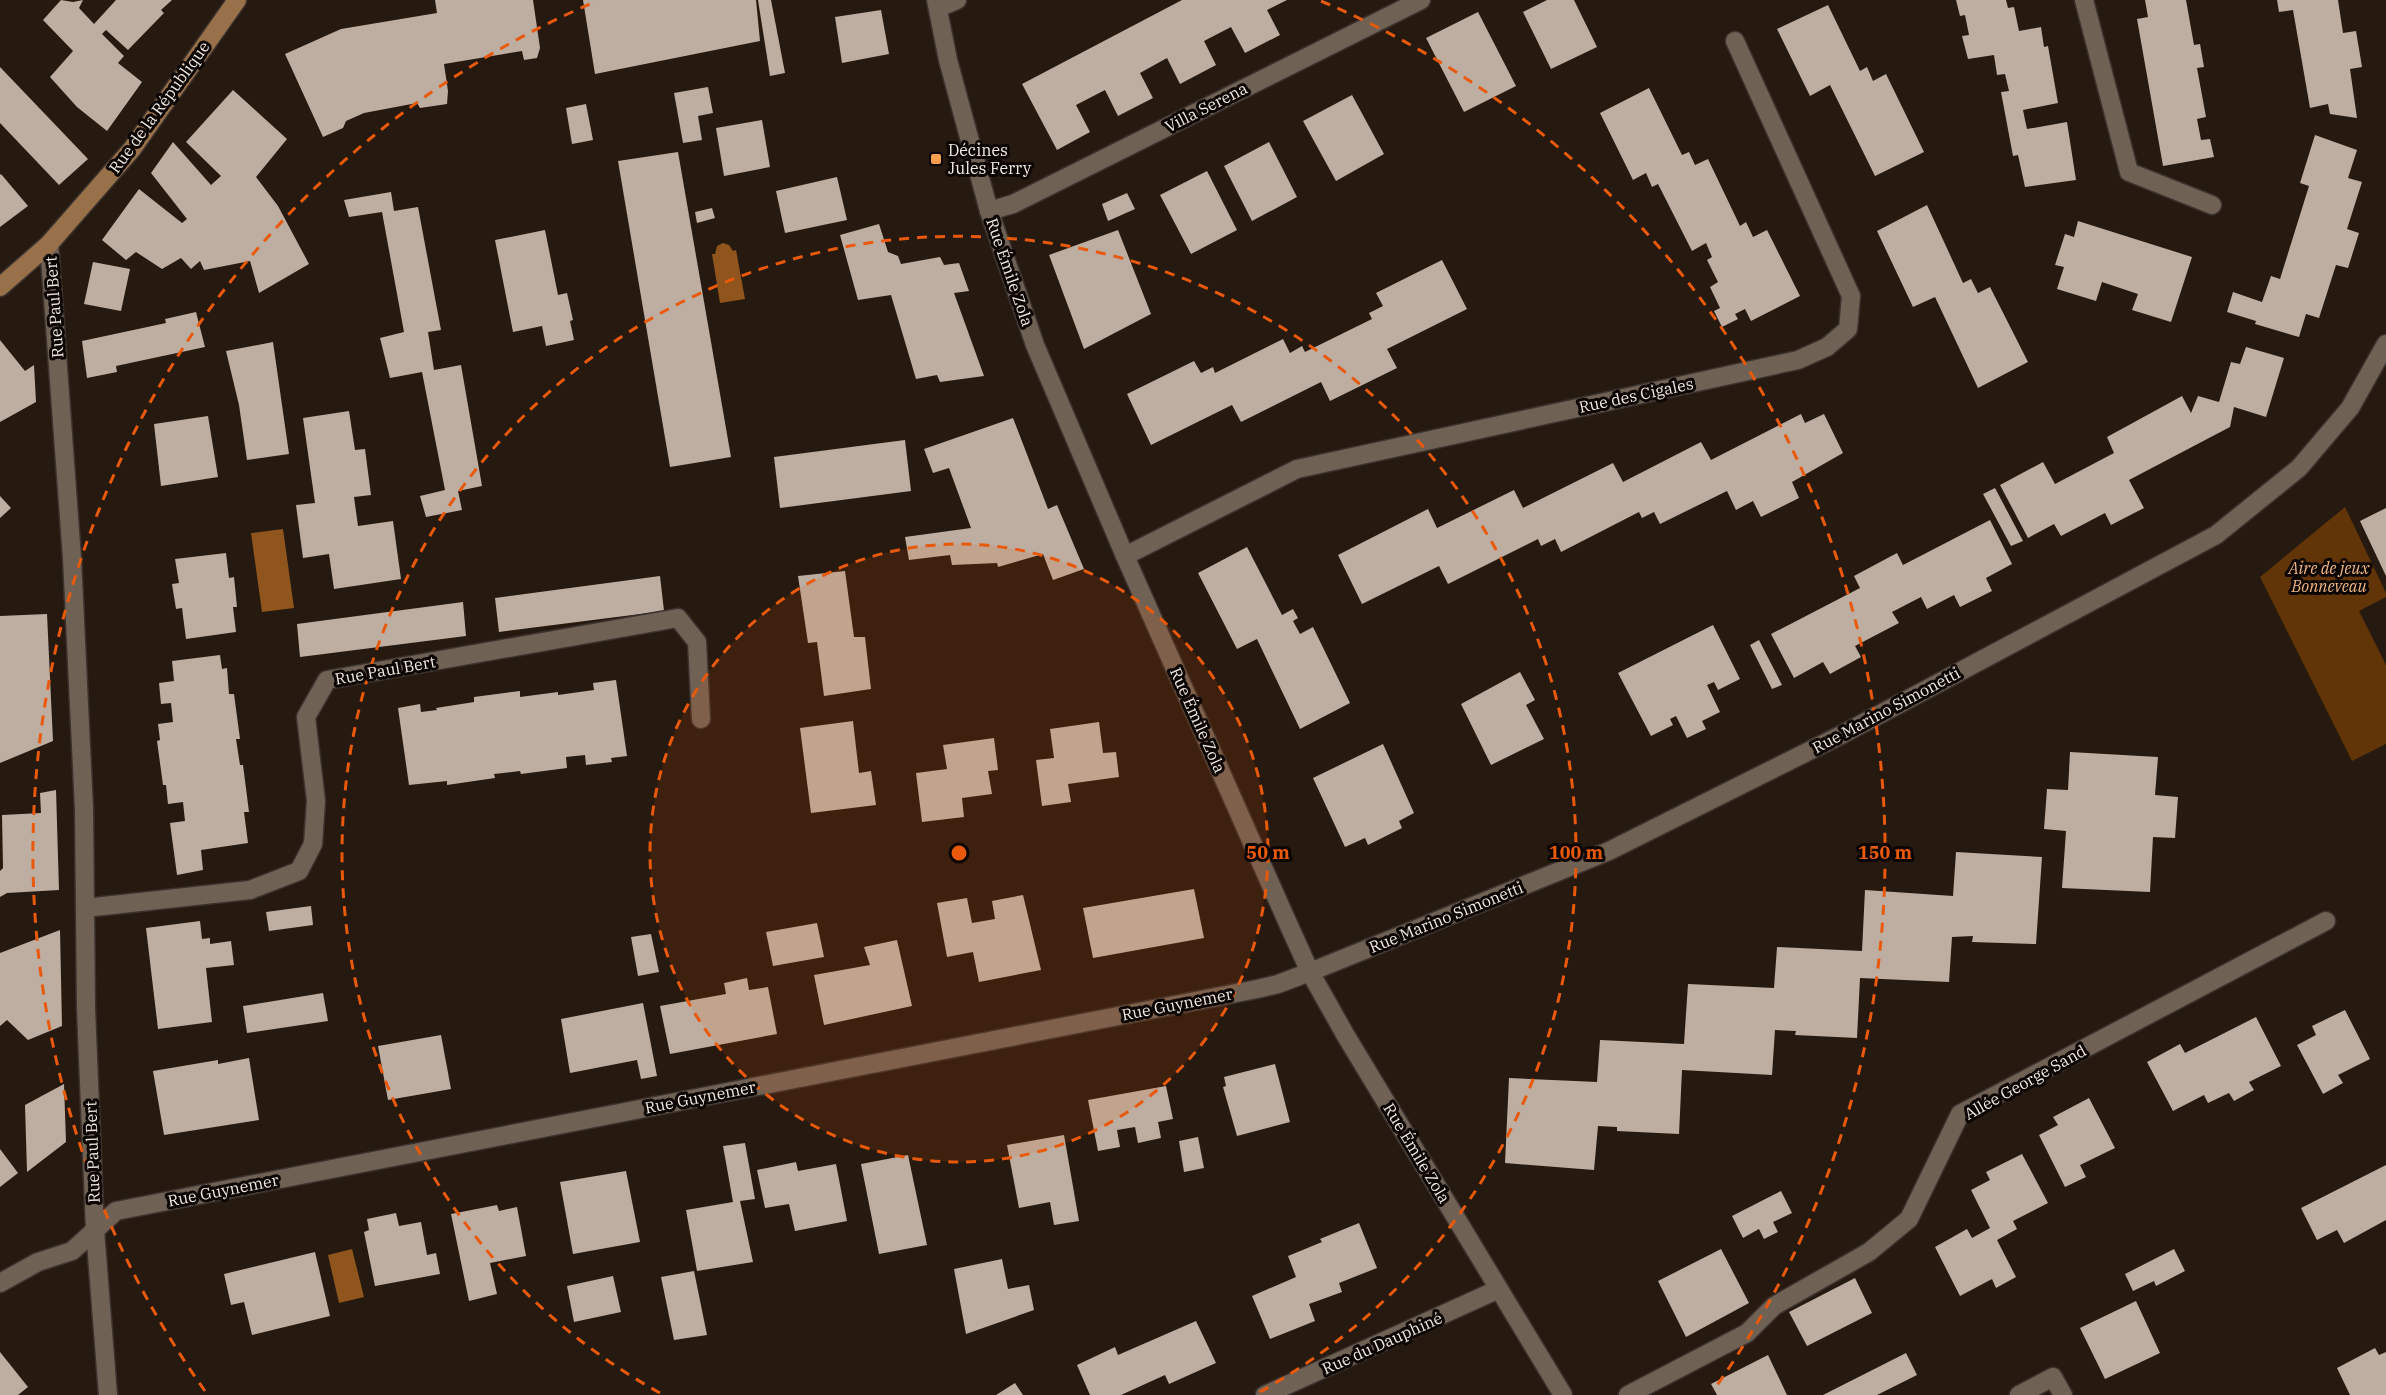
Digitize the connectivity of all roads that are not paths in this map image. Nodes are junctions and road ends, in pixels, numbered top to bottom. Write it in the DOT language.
graph roads {
  1 [pos="237,0"];
  2 [pos="957,0"];
  3 [pos="1421,0"];
  4 [pos="2084,0"];
  5 [pos="937,4"];
  6 [pos="1735,40"];
  7 [pos="2212,205"];
  8 [pos="989,211"];
  9 [pos="49,244"];
  10 [pos="0,287"];
  11 [pos="2386,344"];
  12 [pos="1125,556"];
  13 [pos="701,719"];
  14 [pos="85,908"];
  15 [pos="2326,921"];
  16 [pos="1310,972"];
  17 [pos="95,1230"];
  18 [pos="0,1283"];
  19 [pos="1499,1289"];
  20 [pos="108,1395"];
  21 [pos="1265,1395"];
  22 [pos="1563,1395"];
  23 [pos="1628,1395"];
  24 [pos="2019,1395"];
  25 [pos="2063,1395"];
  1 -- 9 [label="street, Rue de la République"];
  2 -- 5 [label="street"];
  3 -- 8 [label="street, Villa Serena"];
  4 -- 7 [label="street"];
  5 -- 8 [label="street, Rue Émile Zola"];
  6 -- 12 [label="street, Rue des Cigales"];
  8 -- 12 [label="street, Rue Émile Zola"];
  9 -- 10 [label="street, Rue de la République"];
  9 -- 14 [label="street, Rue Paul Bert"];
  11 -- 16 [label="street, Rue Marino Simonetti"];
  12 -- 16 [label="street, Rue Émile Zola"];
  13 -- 14 [label="street, Rue Paul Bert"];
  14 -- 17 [label="street, Rue Paul Bert"];
  15 -- 23 [label="street, Allée George Sand"];
  16 -- 17 [label="street, Rue Guynemer"];
  16 -- 19 [label="street, Rue Émile Zola"];
  17 -- 18 [label="street, Rue Guynemer"];
  17 -- 20 [label="street, Rue Paul Bert"];
  19 -- 21 [label="street, Rue du Dauphiné"];
  19 -- 22 [label="street, Rue Émile Zola"];
  24 -- 25 [label="street"];
}
